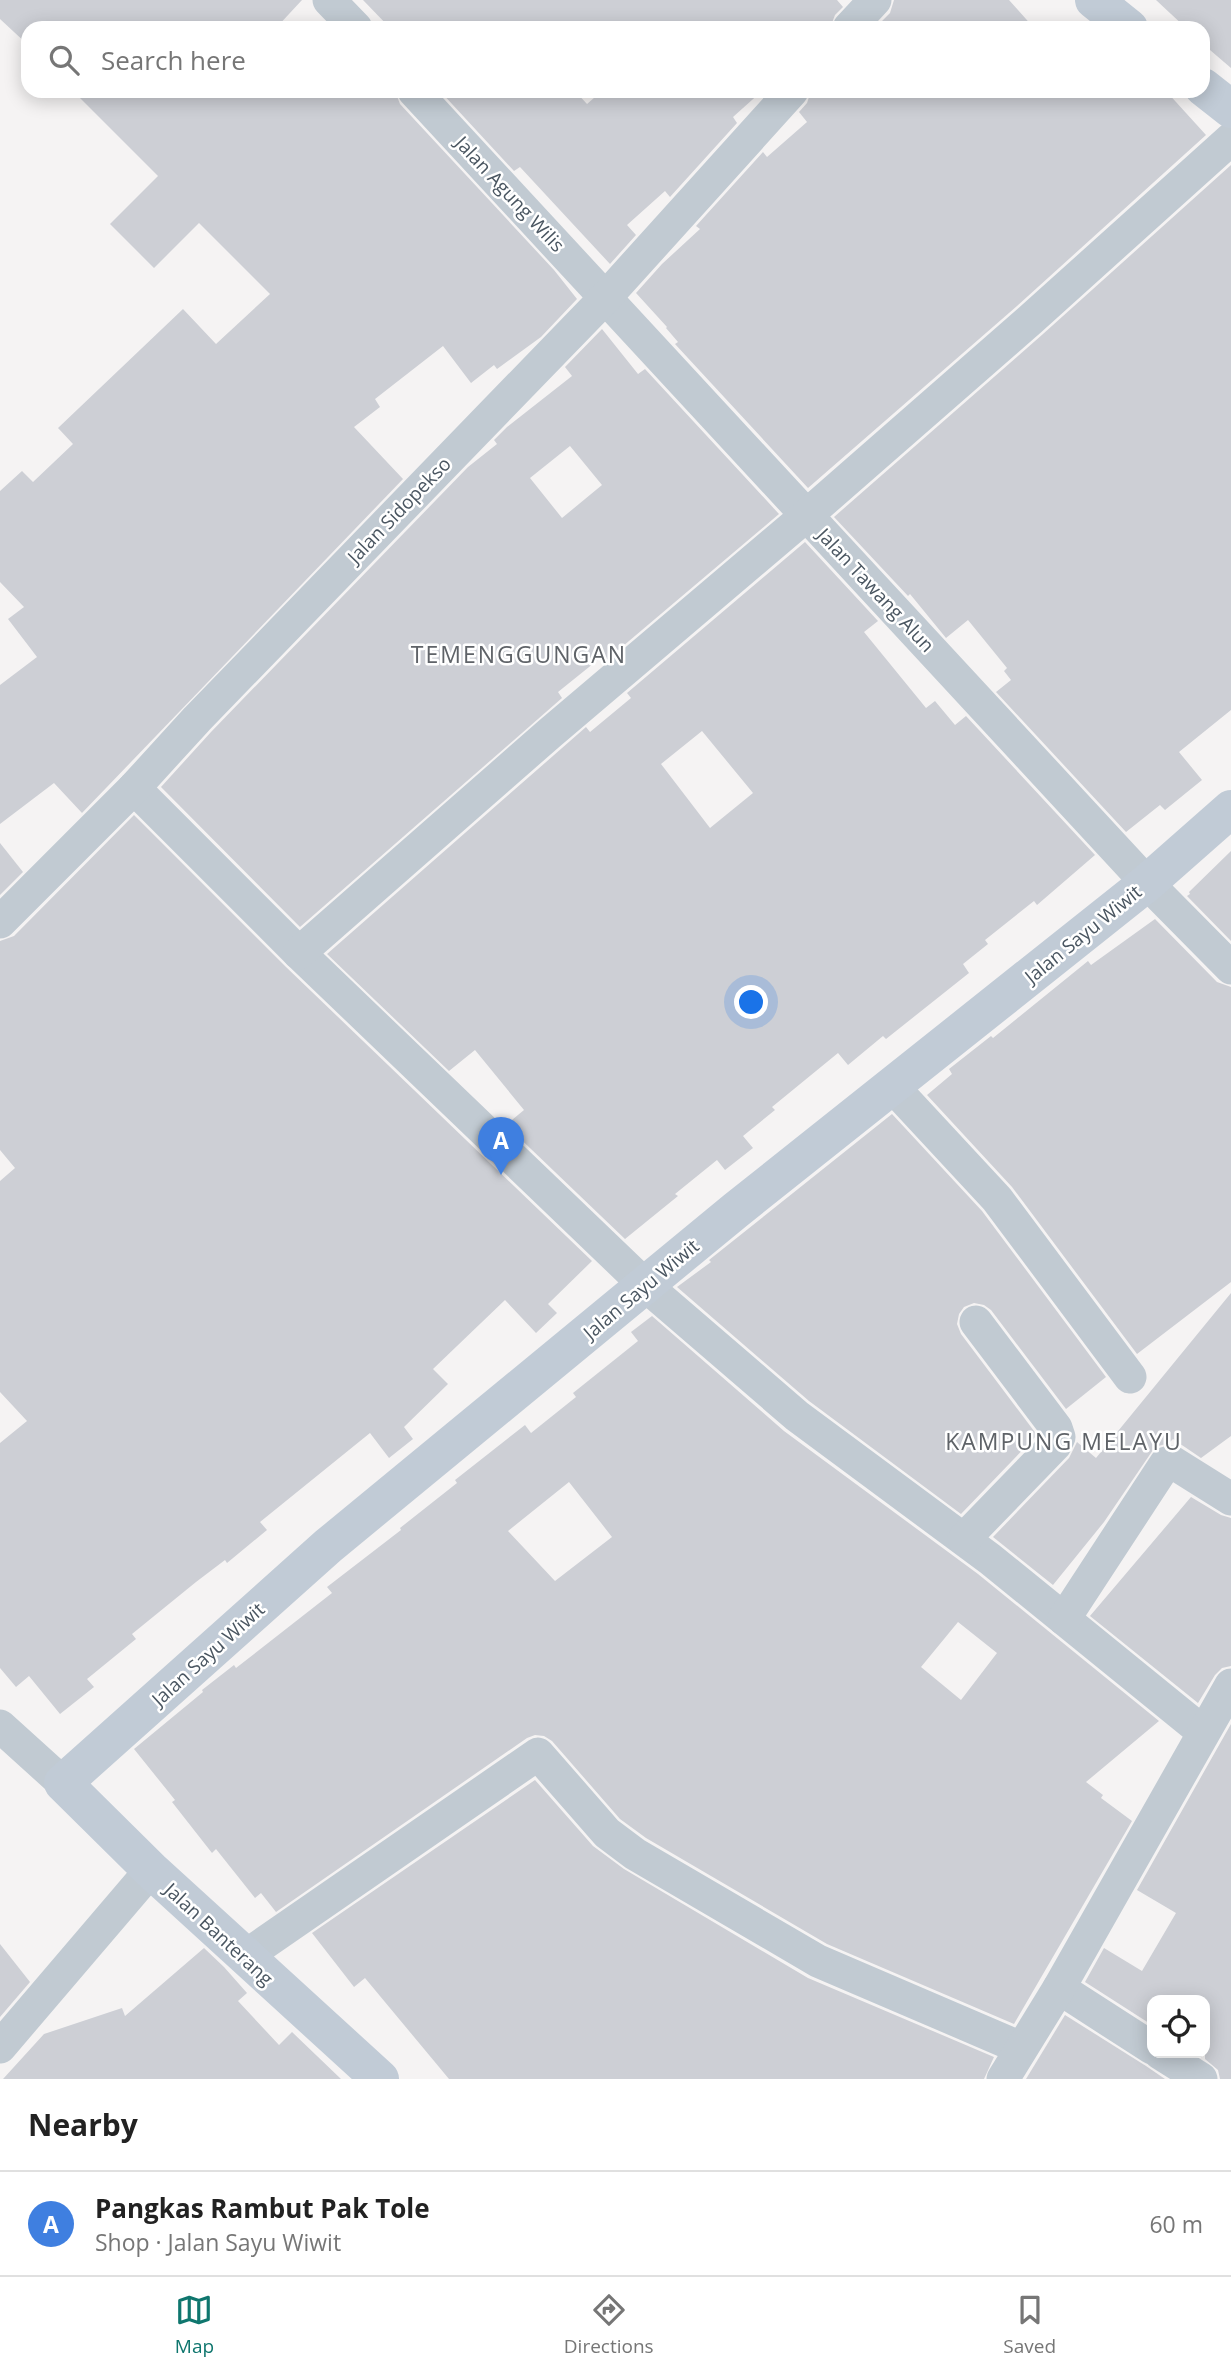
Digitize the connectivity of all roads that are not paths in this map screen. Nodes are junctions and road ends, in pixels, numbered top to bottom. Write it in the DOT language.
graph roads {
  1 [pos="330,0"];
  2 [pos="874,0"];
  3 [pos="1094,0"];
  4 [pos="350,21"];
  5 [pos="855,21"];
  6 [pos="1120,21"];
  7 [pos="1210,92"];
  8 [pos="421,98"];
  9 [pos="786,98"];
  10 [pos="1231,109"];
  11 [pos="1231,139"];
  12 [pos="606,297"];
  13 [pos="807,515"];
  14 [pos="134,788"];
  15 [pos="1231,809"];
  16 [pos="1147,883"];
  17 [pos="0,922"];
  18 [pos="299,953"];
  19 [pos="1231,968"];
  20 [pos="893,1087"];
  21 [pos="646,1286"];
  22 [pos="976,1322"];
  23 [pos="1130,1377"];
  24 [pos="1231,1499"];
  25 [pos="964,1539"];
  26 [pos="1064,1619"];
  27 [pos="1231,1685"];
  28 [pos="0,1726"];
  29 [pos="1203,1732"];
  30 [pos="63,1783"];
  31 [pos="151,1870"];
  32 [pos="244,1957"];
  33 [pos="1059,1988"];
  34 [pos="1147,2045"];
  35 [pos="0,2047"];
  36 [pos="1021,2048"];
  37 [pos="1168,2058"];
  38 [pos="380,2079"];
  39 [pos="1003,2079"];
  40 [pos="1201,2079"];
  1 -- 4 [label="street"];
  2 -- 5 [label="street"];
  3 -- 6 [label="main road"];
  7 -- 10 [label="main road"];
  8 -- 12 [label="street, Jalan Agung Wilis"];
  9 -- 12 [label="street, Jalan Sidopekso"];
  11 -- 13 [label="street"];
  12 -- 13 [label="street, Jalan Tawang Alun"];
  12 -- 14 [label="street, Jalan Sidopekso"];
  13 -- 16 [label="street, Jalan Tawang Alun"];
  13 -- 18 [label="street"];
  14 -- 17 [label="street, Jalan Sidopekso"];
  14 -- 18 [label="street"];
  15 -- 16 [label="main road, Jalan Sayu Wiwit"];
  16 -- 19 [label="street, Jalan Tawang Alun"];
  16 -- 20 [label="main road, Jalan Sayu Wiwit"];
  18 -- 21 [label="street"];
  20 -- 21 [label="main road, Jalan Sayu Wiwit"];
  20 -- 23 [label="street"];
  21 -- 25 [label="street"];
  21 -- 30 [label="main road, Jalan Sayu Wiwit"];
  22 -- 25 [label="street"];
  24 -- 26 [label="street"];
  25 -- 26 [label="street"];
  26 -- 29 [label="street"];
  27 -- 29 [label="street"];
  28 -- 30 [label="street"];
  29 -- 33 [label="street"];
  30 -- 31 [label="main road, Jalan Banterang"];
  31 -- 32 [label="main road, Jalan Banterang"];
  31 -- 35 [label="street"];
  32 -- 36 [label="street"];
  32 -- 38 [label="main road, Jalan Banterang"];
  33 -- 34 [label="street"];
  33 -- 36 [label="street"];
  36 -- 39 [label="street"];
  37 -- 40 [label="street"];
}
